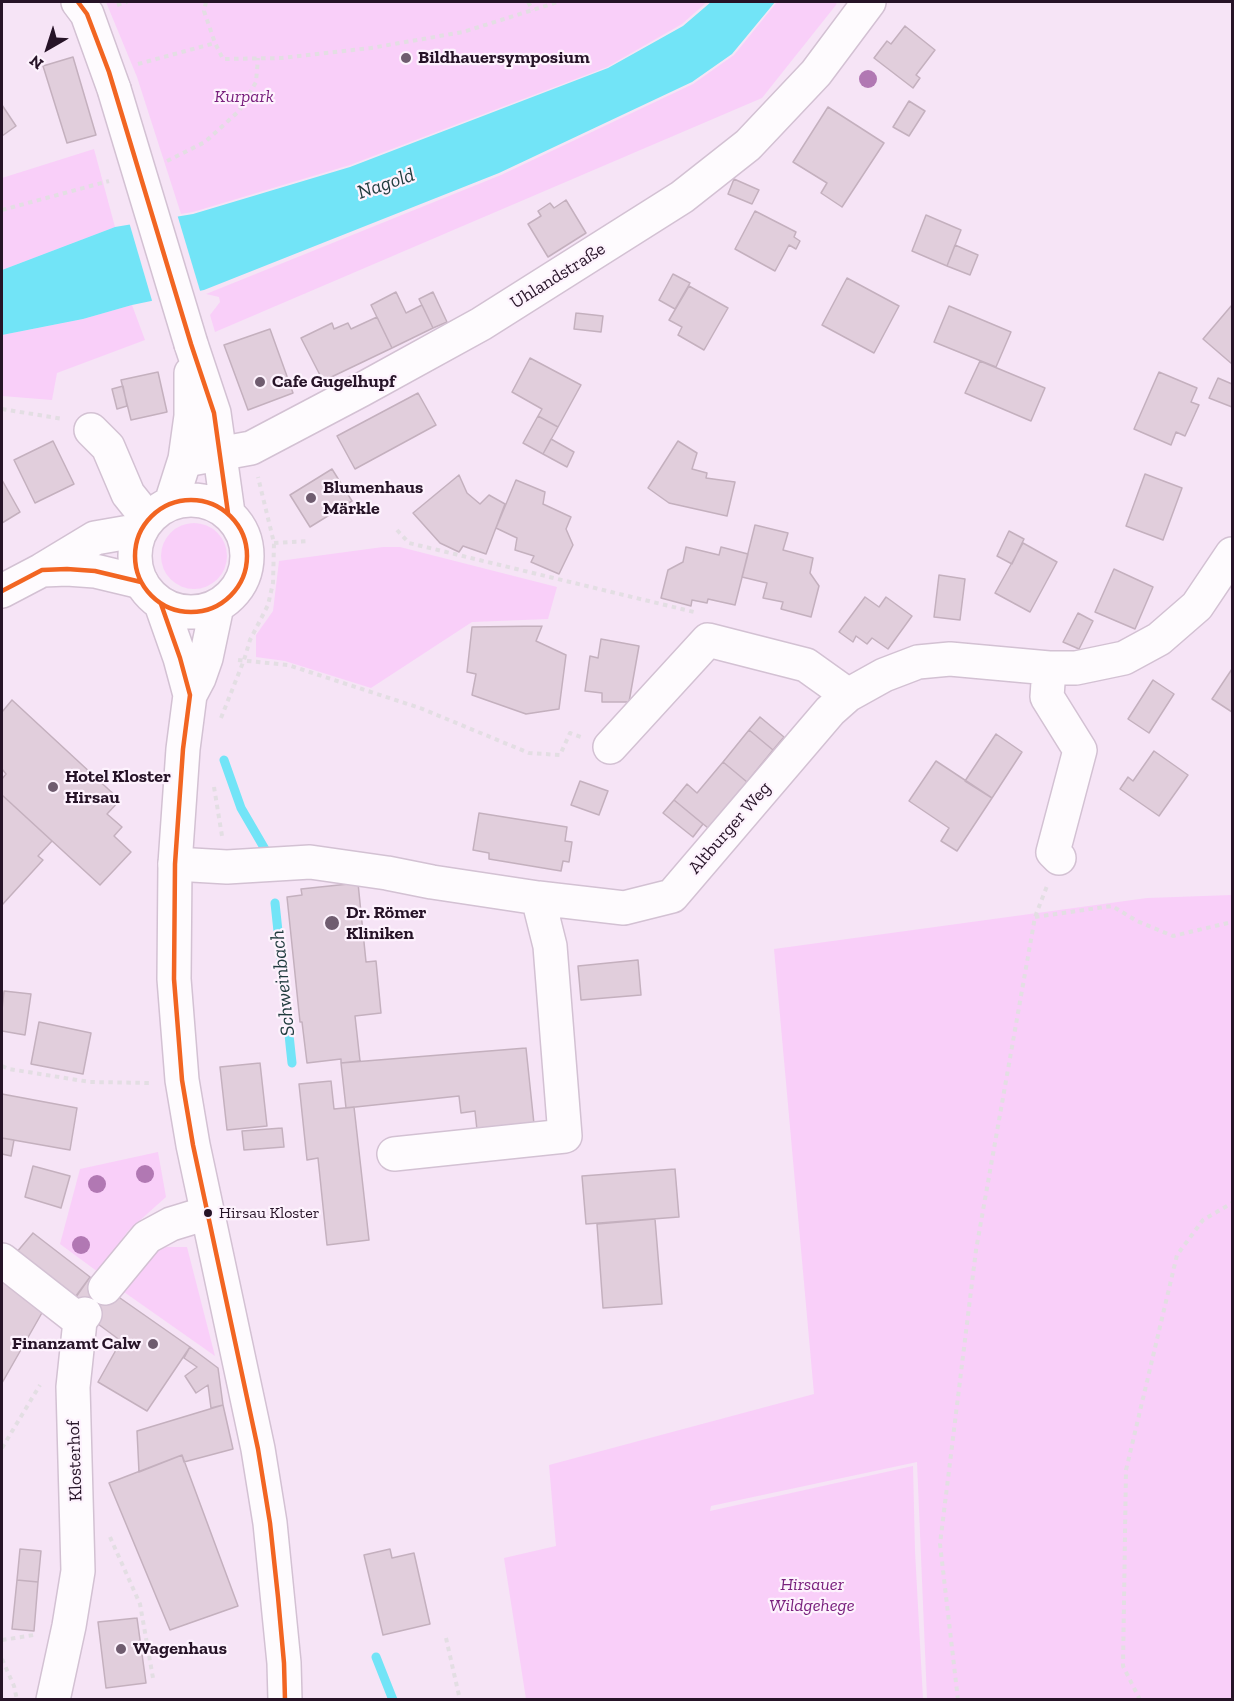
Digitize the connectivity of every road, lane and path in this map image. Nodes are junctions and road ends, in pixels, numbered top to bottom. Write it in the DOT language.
graph roads {
  1 [pos="78,2"];
  2 [pos="206,2"];
  3 [pos="528,2"];
  4 [pos="558,2"];
  5 [pos="869,2"];
  6 [pos="533,10"];
  7 [pos="215,43"];
  8 [pos="145,62"];
  9 [pos="191,344"];
  10 [pos="2,409"];
  11 [pos="91,430"];
  12 [pos="251,448"];
  13 [pos="219,454"];
  14 [pos="185,459"];
  15 [pos="228,513"];
  16 [pos="153,517"];
  17 [pos="397,530"];
  18 [pos="309,541"];
  19 [pos="274,543"];
  20 [pos="1233,554"];
  21 [pos="42,570"];
  22 [pos="2,591"];
  23 [pos="151,593"];
  24 [pos="217,606"];
  25 [pos="708,640"];
  26 [pos="206,658"];
  27 [pos="244,660"];
  28 [pos="1049,668"];
  29 [pos="190,695"];
  30 [pos="848,695"];
  31 [pos="219,726"];
  32 [pos="565,741"];
  33 [pos="610,747"];
  34 [pos="213,780"];
  35 [pos="1059,858"];
  36 [pos="175,864"];
  37 [pos="227,867"];
  38 [pos="538,898"];
  39 [pos="1233,922"];
  40 [pos="2,1066"];
  41 [pos="182,1080"];
  42 [pos="394,1154"];
  43 [pos="1233,1203"];
  44 [pos="207,1213"];
  45 [pos="2,1260"];
  46 [pos="105,1288"];
  47 [pos="110,1535"];
  48 [pos="38,1635"];
  49 [pos="446,1638"];
  50 [pos="2,1640"];
  51 [pos="2,1659"];
  52 [pos="153,1678"];
  53 [pos="17,1700"];
  54 [pos="53,1700"];
  55 [pos="285,1700"];
  56 [pos="460,1700"];
  57 [pos="958,1700"];
  58 [pos="1140,1700"];
  1 -- 9 [label="street, bridge"];
  2 -- 7 [label="path"];
  3 -- 6 [label="path"];
  4 -- 6 [label="path"];
  5 -- 12 [label="street, Uhlandstraße"];
  6 -- 7 [label="path"];
  7 -- 8 [label="path"];
  9 -- 13 [label="street"];
  9 -- 14 [label="street"];
  10 -- 11 [label="path"];
  11 -- 16 [label="street"];
  12 -- 13 [label="street, Uhlandstraße"];
  12 -- 19 [label="path"];
  13 -- 14 [label="street, Uhlandstraße"];
  13 -- 15 [label="street"];
  14 -- 16 [label="street"];
  15 -- 16 [label="street"];
  15 -- 24 [label="street"];
  16 -- 21 [label="street"];
  16 -- 23 [label="street"];
  17 -- 25 [label="path"];
  18 -- 19 [label="path"];
  19 -- 27 [label="path"];
  20 -- 28 [label="street, Altburger Weg"];
  21 -- 22 [label="street"];
  21 -- 23 [label="street"];
  23 -- 24 [label="street"];
  23 -- 29 [label="street"];
  24 -- 26 [label="street"];
  25 -- 30 [label="street"];
  25 -- 33 [label="street"];
  26 -- 27 [label="path"];
  26 -- 29 [label="street"];
  27 -- 31 [label="path"];
  27 -- 32 [label="path"];
  28 -- 30 [label="street, Altburger Weg"];
  28 -- 35 [label="street"];
  29 -- 36 [label="street"];
  30 -- 38 [label="street, Altburger Weg"];
  34 -- 37 [label="path"];
  36 -- 37 [label="street, Altburger Weg"];
  36 -- 41 [label="street"];
  37 -- 38 [label="street, Altburger Weg"];
  38 -- 42 [label="street"];
  39 -- 57 [label="path"];
  40 -- 41 [label="path"];
  41 -- 44 [label="street"];
  43 -- 58 [label="path"];
  44 -- 46 [label="street"];
  44 -- 55 [label="street"];
  45 -- 54 [label="street, Klosterhof"];
  47 -- 52 [label="path"];
  48 -- 50 [label="path"];
  49 -- 56 [label="path"];
  51 -- 53 [label="path"];
}
